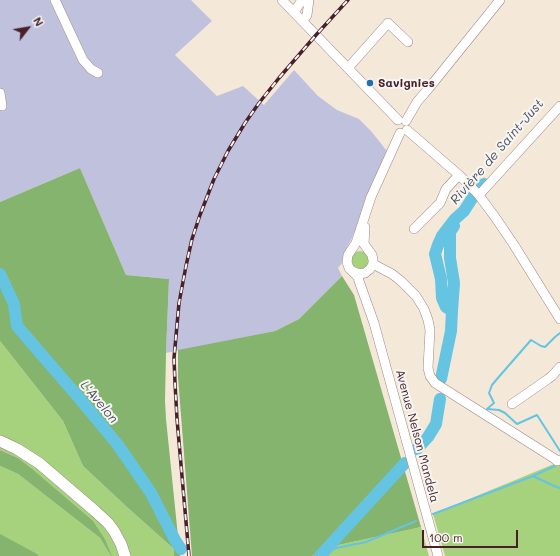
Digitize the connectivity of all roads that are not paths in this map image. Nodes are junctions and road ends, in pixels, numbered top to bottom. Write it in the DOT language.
graph roads {
  1 [pos="55,0"];
  2 [pos="282,0"];
  3 [pos="302,0"];
  4 [pos="309,0"];
  5 [pos="500,0"];
  6 [pos="294,12"];
  7 [pos="303,21"];
  8 [pos="408,42"];
  9 [pos="348,68"];
  10 [pos="98,73"];
  11 [pos="0,93"];
  12 [pos="2,106"];
  13 [pos="560,106"];
  14 [pos="403,126"];
  15 [pos="459,175"];
  16 [pos="477,193"];
  17 [pos="366,209"];
  18 [pos="414,229"];
  19 [pos="369,250"];
  20 [pos="351,251"];
  21 [pos="371,267"];
  22 [pos="352,271"];
  23 [pos="560,319"];
  24 [pos="374,323"];
  25 [pos="560,367"];
  26 [pos="512,404"];
  27 [pos="0,441"];
  28 [pos="560,460"];
  29 [pos="68,488"];
  30 [pos="120,556"];
  31 [pos="125,556"];
  32 [pos="438,556"];
  1 -- 10 [label="street"];
  2 -- 6 [label="street"];
  3 -- 6 [label="street"];
  4 -- 7 [label="street"];
  5 -- 14 [label="street"];
  6 -- 7 [label="street"];
  7 -- 9 [label="street"];
  8 -- 9 [label="street"];
  9 -- 14 [label="street"];
  11 -- 12 [label="street"];
  13 -- 16 [label="street"];
  14 -- 15 [label="street"];
  14 -- 17 [label="street"];
  15 -- 16 [label="street"];
  15 -- 18 [label="street"];
  16 -- 23 [label="street"];
  17 -- 19 [label="street"];
  17 -- 20 [label="street"];
  19 -- 20 [label="street"];
  19 -- 21 [label="street"];
  20 -- 22 [label="street"];
  21 -- 22 [label="street"];
  21 -- 24 [label="street, Avenue Nelson Mandela"];
  21 -- 28 [label="street"];
  22 -- 24 [label="street, Avenue Nelson Mandela"];
  24 -- 32 [label="street, Avenue Nelson Mandela"];
  25 -- 26 [label="street"];
  27 -- 29 [label="main road"];
  29 -- 30 [label="main road"];
  29 -- 31 [label="main road"];
}
